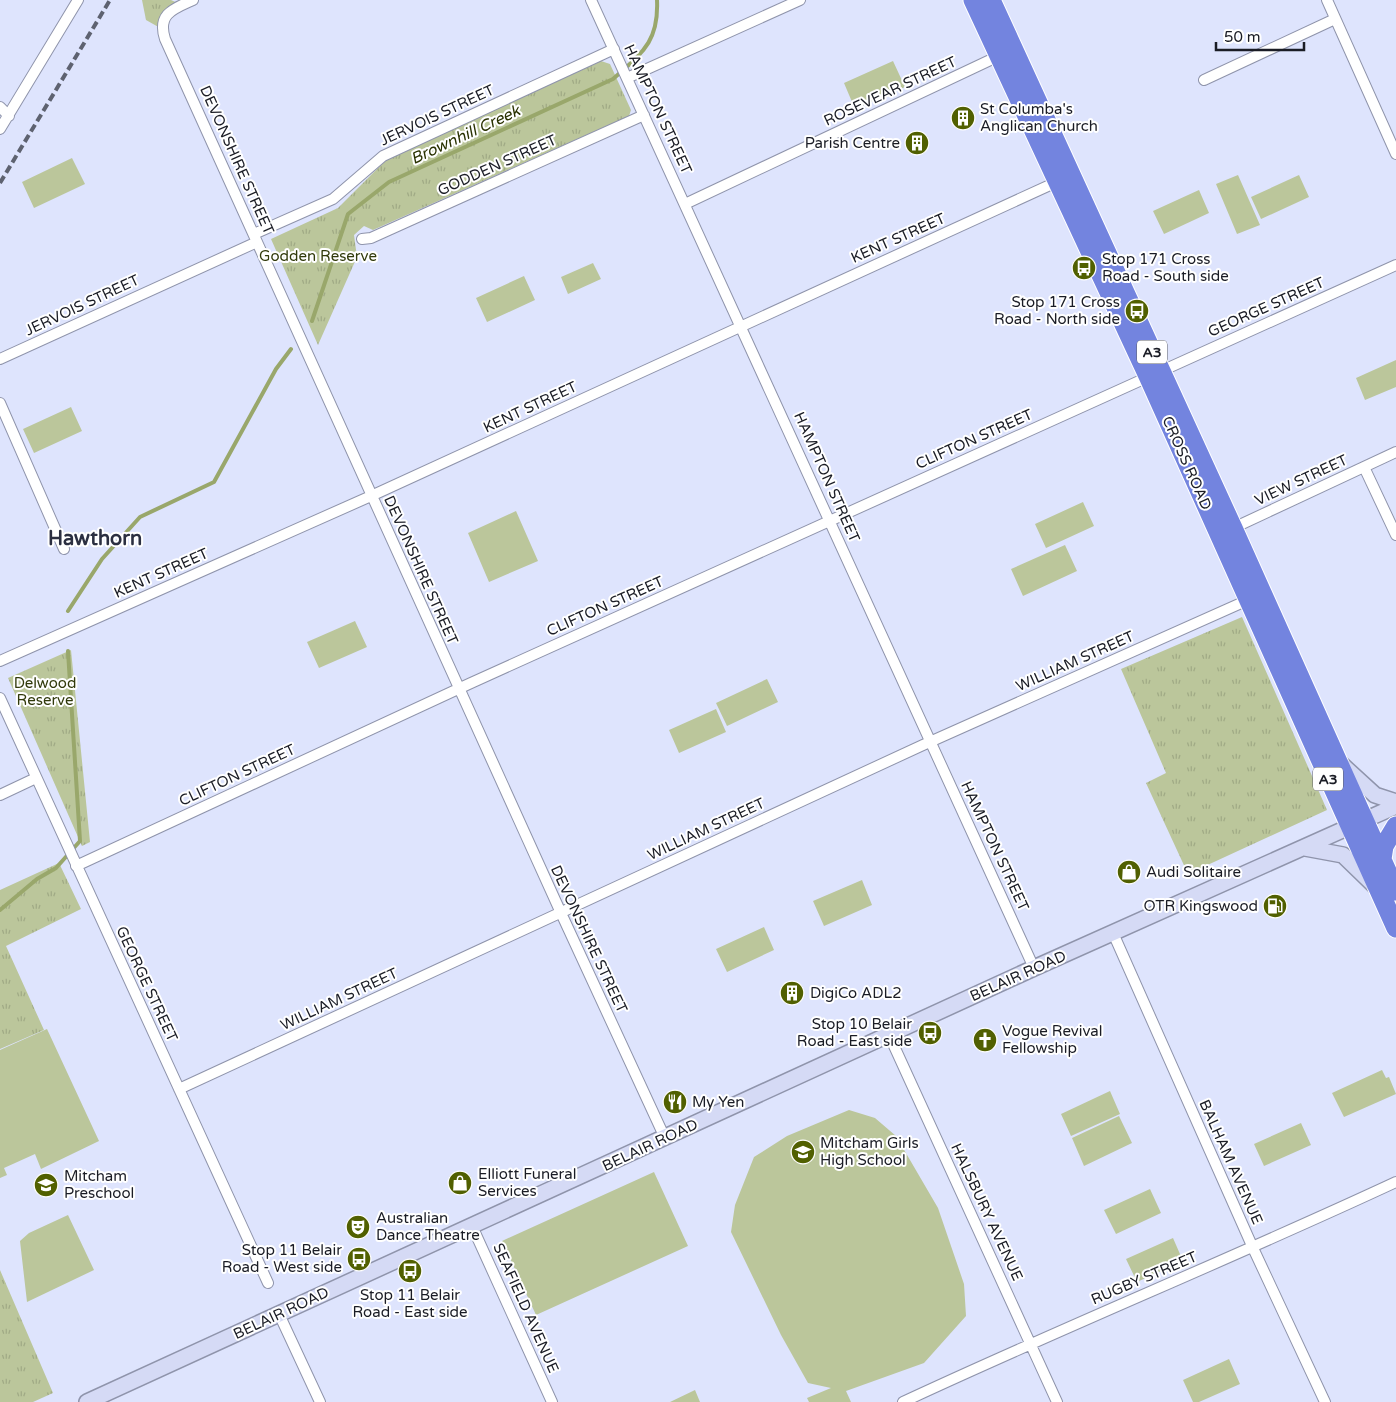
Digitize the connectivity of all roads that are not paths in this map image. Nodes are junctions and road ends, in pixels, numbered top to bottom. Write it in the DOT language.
graph roads {
  1 [pos="78,0"];
  2 [pos="193,0"];
  3 [pos="591,0"];
  4 [pos="800,0"];
  5 [pos="973,0"];
  6 [pos="991,0"];
  7 [pos="1327,0"];
  8 [pos="1335,19"];
  9 [pos="614,49"];
  10 [pos="1006,53"];
  11 [pos="624,73"];
  12 [pos="1204,80"];
  13 [pos="0,107"];
  14 [pos="644,115"];
  15 [pos="9,116"];
  16 [pos="0,130"];
  17 [pos="1396,154"];
  18 [pos="1065,179"];
  19 [pos="685,204"];
  20 [pos="256,238"];
  21 [pos="362,239"];
  22 [pos="1396,265"];
  23 [pos="741,326"];
  24 [pos="0,359"];
  25 [pos="1154,374"];
  26 [pos="0,403"];
  27 [pos="1396,452"];
  28 [pos="1364,467"];
  29 [pos="371,496"];
  30 [pos="830,521"];
  31 [pos="1226,532"];
  32 [pos="1396,536"];
  33 [pos="64,548"];
  34 [pos="1248,600"];
  35 [pos="0,661"];
  36 [pos="459,689"];
  37 [pos="0,698"];
  38 [pos="931,742"];
  39 [pos="1334,756"];
  40 [pos="36,778"];
  41 [pos="0,795"];
  42 [pos="1396,802"];
  43 [pos="1396,806"];
  44 [pos="1357,824"];
  45 [pos="1396,826"];
  46 [pos="1305,848"];
  47 [pos="1382,860"];
  48 [pos="75,865"];
  49 [pos="1377,887"];
  50 [pos="1396,891"];
  51 [pos="561,913"];
  52 [pos="1396,928"];
  53 [pos="1113,933"];
  54 [pos="1034,968"];
  55 [pos="889,1035"];
  56 [pos="178,1089"];
  57 [pos="665,1138"];
  58 [pos="1396,1182"];
  59 [pos="472,1226"];
  60 [pos="1253,1248"];
  61 [pos="268,1283"];
  62 [pos="279,1314"];
  63 [pos="1031,1343"];
  64 [pos="87,1402"];
  65 [pos="320,1402"];
  66 [pos="552,1402"];
  67 [pos="903,1402"];
  68 [pos="1057,1402"];
  69 [pos="1324,1402"];
  1 -- 15 [label="street"];
  2 -- 20 [label="street, DEVONSHIRE STREET"];
  3 -- 9 [label="street, HAMPTON STREET"];
  4 -- 11 [label="street"];
  5 -- 10 [label="highway, CROSS ROAD / A3"];
  6 -- 10 [label="highway, CROSS ROAD / A3"];
  7 -- 8 [label="street"];
  8 -- 12 [label="street"];
  8 -- 17 [label="street"];
  9 -- 11 [label="street, HAMPTON STREET"];
  9 -- 20 [label="street, JERVOIS STREET"];
  10 -- 18 [label="highway, CROSS ROAD / A3"];
  10 -- 19 [label="street, ROSEVEAR STREET"];
  11 -- 14 [label="street, HAMPTON STREET"];
  13 -- 15 [label="street"];
  14 -- 19 [label="street, HAMPTON STREET"];
  14 -- 21 [label="street, GODDEN STREET"];
  15 -- 16 [label="street"];
  18 -- 23 [label="street, KENT STREET"];
  18 -- 25 [label="highway, CROSS ROAD / A3"];
  19 -- 23 [label="street, HAMPTON STREET"];
  20 -- 24 [label="street, JERVOIS STREET"];
  20 -- 29 [label="street, DEVONSHIRE STREET"];
  22 -- 25 [label="street, GEORGE STREET"];
  23 -- 29 [label="street, KENT STREET"];
  23 -- 30 [label="street, HAMPTON STREET"];
  25 -- 30 [label="street, CLIFTON STREET"];
  25 -- 31 [label="highway, CROSS ROAD / A3"];
  26 -- 33 [label="street"];
  27 -- 28 [label="street, VIEW STREET"];
  28 -- 31 [label="street, VIEW STREET"];
  28 -- 32 [label="street"];
  29 -- 35 [label="street, KENT STREET"];
  29 -- 36 [label="street, DEVONSHIRE STREET"];
  30 -- 36 [label="street, CLIFTON STREET"];
  30 -- 38 [label="street, HAMPTON STREET"];
  31 -- 34 [label="highway, CROSS ROAD / A3"];
  31 -- 39 [label="highway, CROSS ROAD / A3"];
  34 -- 38 [label="street, WILLIAM STREET"];
  34 -- 44 [label="highway, CROSS ROAD / A3"];
  36 -- 48 [label="street, CLIFTON STREET"];
  36 -- 51 [label="street, DEVONSHIRE STREET"];
  37 -- 40 [label="street, GEORGE STREET"];
  38 -- 51 [label="street, WILLIAM STREET"];
  38 -- 54 [label="street, HAMPTON STREET"];
  39 -- 42 [label="main road"];
  39 -- 44 [label="highway, CROSS ROAD / A3"];
  40 -- 41 [label="street"];
  40 -- 48 [label="street, GEORGE STREET"];
  43 -- 44 [label="main road, BELAIR ROAD"];
  44 -- 46 [label="main road, BELAIR ROAD"];
  44 -- 47 [label="highway, CROSS ROAD / A3"];
  44 -- 49 [label="highway, CROSS ROAD / A3"];
  45 -- 47 [label="highway"];
  46 -- 49 [label="main road"];
  46 -- 53 [label="main road, BELAIR ROAD"];
  47 -- 50 [label="highway, CROSS ROAD / A3"];
  48 -- 56 [label="street, GEORGE STREET"];
  49 -- 52 [label="highway, CROSS ROAD / A3"];
  51 -- 56 [label="street, WILLIAM STREET"];
  51 -- 57 [label="street, DEVONSHIRE STREET"];
  53 -- 54 [label="main road, BELAIR ROAD"];
  53 -- 60 [label="street, BALHAM AVENUE"];
  54 -- 55 [label="main road, BELAIR ROAD"];
  55 -- 57 [label="main road, BELAIR ROAD"];
  55 -- 63 [label="street, HALSBURY AVENUE"];
  56 -- 61 [label="street, GEORGE STREET"];
  57 -- 59 [label="main road, BELAIR ROAD"];
  58 -- 60 [label="street, RUGBY STREET"];
  59 -- 62 [label="main road, BELAIR ROAD"];
  59 -- 66 [label="street, SEAFIELD AVENUE"];
  60 -- 63 [label="street, RUGBY STREET"];
  60 -- 69 [label="street, BALHAM AVENUE"];
  62 -- 64 [label="main road, BELAIR ROAD"];
  62 -- 65 [label="street"];
  63 -- 67 [label="street, RUGBY STREET"];
  63 -- 68 [label="street, HALSBURY AVENUE"];
}
